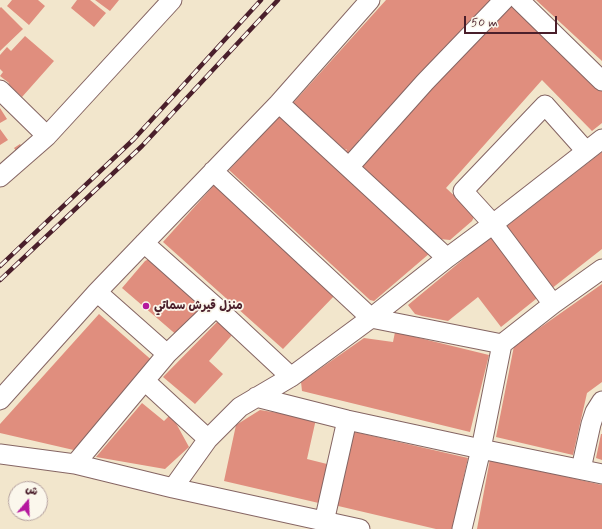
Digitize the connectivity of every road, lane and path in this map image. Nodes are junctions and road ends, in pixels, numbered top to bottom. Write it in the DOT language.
graph roads {
  1 [pos="172,0"];
  2 [pos="370,0"];
  3 [pos="504,0"];
  4 [pos="519,0"];
  5 [pos="602,81"];
  6 [pos="0,90"];
  7 [pos="279,103"];
  8 [pos="47,136"];
  9 [pos="602,139"];
  10 [pos="586,151"];
  11 [pos="349,168"];
  12 [pos="213,171"];
  13 [pos="0,177"];
  14 [pos="493,224"];
  15 [pos="144,243"];
  16 [pos="446,258"];
  17 [pos="602,269"];
  18 [pos="97,292"];
  19 [pos="553,304"];
  20 [pos="216,307"];
  21 [pos="371,318"];
  22 [pos="502,344"];
  23 [pos="167,354"];
  24 [pos="291,377"];
  25 [pos="145,381"];
  26 [pos="4,391"];
  27 [pos="256,397"];
  28 [pos="602,400"];
  29 [pos="347,420"];
  30 [pos="208,439"];
  31 [pos="481,449"];
  32 [pos="0,454"];
  33 [pos="75,464"];
  34 [pos="581,470"];
  35 [pos="602,474"];
  36 [pos="173,488"];
  37 [pos="324,522"];
  38 [pos="360,529"];
  39 [pos="462,529"];
  1 -- 8 [label="street"];
  2 -- 7 [label="street"];
  3 -- 11 [label="street"];
  4 -- 5 [label="street"];
  6 -- 8 [label="street"];
  7 -- 11 [label="street"];
  7 -- 12 [label="street"];
  8 -- 13 [label="street"];
  9 -- 10 [label="street"];
  10 -- 14 [label="street"];
  10 -- 14 [label="street"];
  11 -- 16 [label="street"];
  12 -- 15 [label="street"];
  12 -- 21 [label="street"];
  14 -- 16 [label="street"];
  14 -- 19 [label="street"];
  15 -- 18 [label="street"];
  15 -- 20 [label="street"];
  16 -- 21 [label="street"];
  17 -- 19 [label="street"];
  18 -- 23 [label="street"];
  18 -- 26 [label="street"];
  19 -- 22 [label="street"];
  20 -- 23 [label="street"];
  20 -- 24 [label="street"];
  21 -- 22 [label="street"];
  21 -- 24 [label="street"];
  22 -- 31 [label="street"];
  23 -- 25 [label="street"];
  24 -- 27 [label="street"];
  25 -- 30 [label="street"];
  25 -- 33 [label="street"];
  27 -- 29 [label="street"];
  27 -- 30 [label="street"];
  28 -- 34 [label="street"];
  29 -- 31 [label="street"];
  29 -- 37 [label="street"];
  30 -- 36 [label="street"];
  31 -- 34 [label="street"];
  31 -- 39 [label="street"];
  32 -- 33 [label="street"];
  33 -- 36 [label="street"];
  34 -- 35 [label="street"];
  36 -- 37 [label="street"];
  37 -- 38 [label="street"];
}
